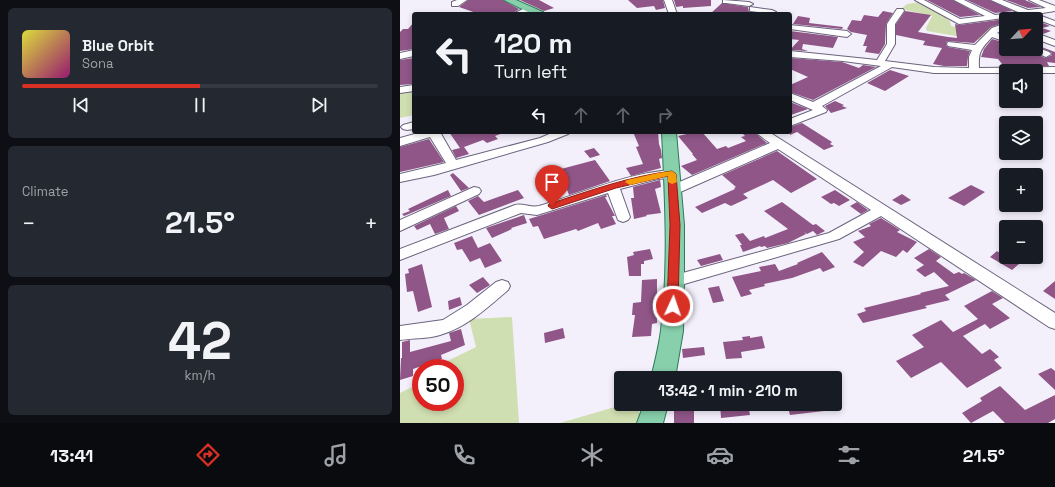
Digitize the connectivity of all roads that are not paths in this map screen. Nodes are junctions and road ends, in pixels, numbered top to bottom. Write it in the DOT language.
graph roads {
  1 [pos="463,0"];
  2 [pos="508,0"];
  3 [pos="668,0"];
  4 [pos="919,0"];
  5 [pos="958,0"];
  6 [pos="995,0"];
  7 [pos="726,1"];
  8 [pos="739,1"];
  9 [pos="1036,1"];
  10 [pos="455,4"];
  11 [pos="527,9"];
  12 [pos="1055,9"];
  13 [pos="900,11"];
  14 [pos="520,12"];
  15 [pos="535,12"];
  16 [pos="672,12"];
  17 [pos="772,12"];
  18 [pos="1024,12"];
  19 [pos="1033,12"];
  20 [pos="993,17"];
  21 [pos="1043,19"];
  22 [pos="999,20"];
  23 [pos="1055,24"];
  24 [pos="999,27"];
  25 [pos="792,28"];
  26 [pos="824,31"];
  27 [pos="847,34"];
  28 [pos="991,34"];
  29 [pos="999,37"];
  30 [pos="1043,39"];
  31 [pos="820,40"];
  32 [pos="1055,43"];
  33 [pos="951,44"];
  34 [pos="977,48"];
  35 [pos="412,53"];
  36 [pos="1043,53"];
  37 [pos="792,54"];
  38 [pos="1046,54"];
  39 [pos="400,56"];
  40 [pos="880,62"];
  41 [pos="891,64"];
  42 [pos="1055,70"];
  43 [pos="974,71"];
  44 [pos="412,88"];
  45 [pos="400,90"];
  46 [pos="792,97"];
  47 [pos="814,106"];
  48 [pos="792,122"];
  49 [pos="427,134"];
  50 [pos="435,134"];
  51 [pos="558,134"];
  52 [pos="669,134"];
  53 [pos="765,134"];
  54 [pos="400,142"];
  55 [pos="779,144"];
  56 [pos="453,165"];
  57 [pos="400,178"];
  58 [pos="672,182"];
  59 [pos="613,187"];
  60 [pos="474,191"];
  61 [pos="882,210"];
  62 [pos="624,217"];
  63 [pos="400,226"];
  64 [pos="400,255"];
  65 [pos="674,281"];
  66 [pos="502,286"];
  67 [pos="1055,322"];
  68 [pos="400,333"];
  69 [pos="664,371"];
  70 [pos="654,411"];
  71 [pos="650,423"];
  1 -- 10 [label="street"];
  2 -- 11 [label="main road"];
  3 -- 16 [label="street"];
  4 -- 20 [label="street"];
  5 -- 20 [label="street"];
  6 -- 18 [label="street"];
  7 -- 8 [label="street"];
  8 -- 17 [label="street"];
  9 -- 12 [label="street"];
  11 -- 14 [label="street"];
  11 -- 15 [label="main road"];
  12 -- 19 [label="street"];
  13 -- 40 [label="street"];
  20 -- 22 [label="street"];
  21 -- 23 [label="street"];
  24 -- 28 [label="street"];
  25 -- 26 [label="street"];
  26 -- 27 [label="street"];
  26 -- 31 [label="street"];
  28 -- 29 [label="street"];
  28 -- 34 [label="street"];
  30 -- 32 [label="street"];
  33 -- 34 [label="street"];
  34 -- 43 [label="street"];
  35 -- 39 [label="street"];
  36 -- 38 [label="street"];
  37 -- 40 [label="street"];
  40 -- 41 [label="street"];
  41 -- 43 [label="street"];
  41 -- 47 [label="street"];
  42 -- 43 [label="street"];
  44 -- 45 [label="street"];
  46 -- 47 [label="street"];
  47 -- 48 [label="street"];
  49 -- 54 [label="street"];
  50 -- 56 [label="street"];
  51 -- 56 [label="street"];
  52 -- 58 [label="main road"];
  53 -- 55 [label="street"];
  55 -- 58 [label="street"];
  55 -- 61 [label="street"];
  56 -- 57 [label="street"];
  58 -- 59 [label="street"];
  58 -- 65 [label="main road"];
  59 -- 62 [label="street"];
  59 -- 64 [label="street"];
  60 -- 63 [label="street"];
  61 -- 65 [label="street"];
  61 -- 67 [label="street"];
  65 -- 69 [label="main road"];
  66 -- 68 [label="street"];
  70 -- 71 [label="main road"];
}
